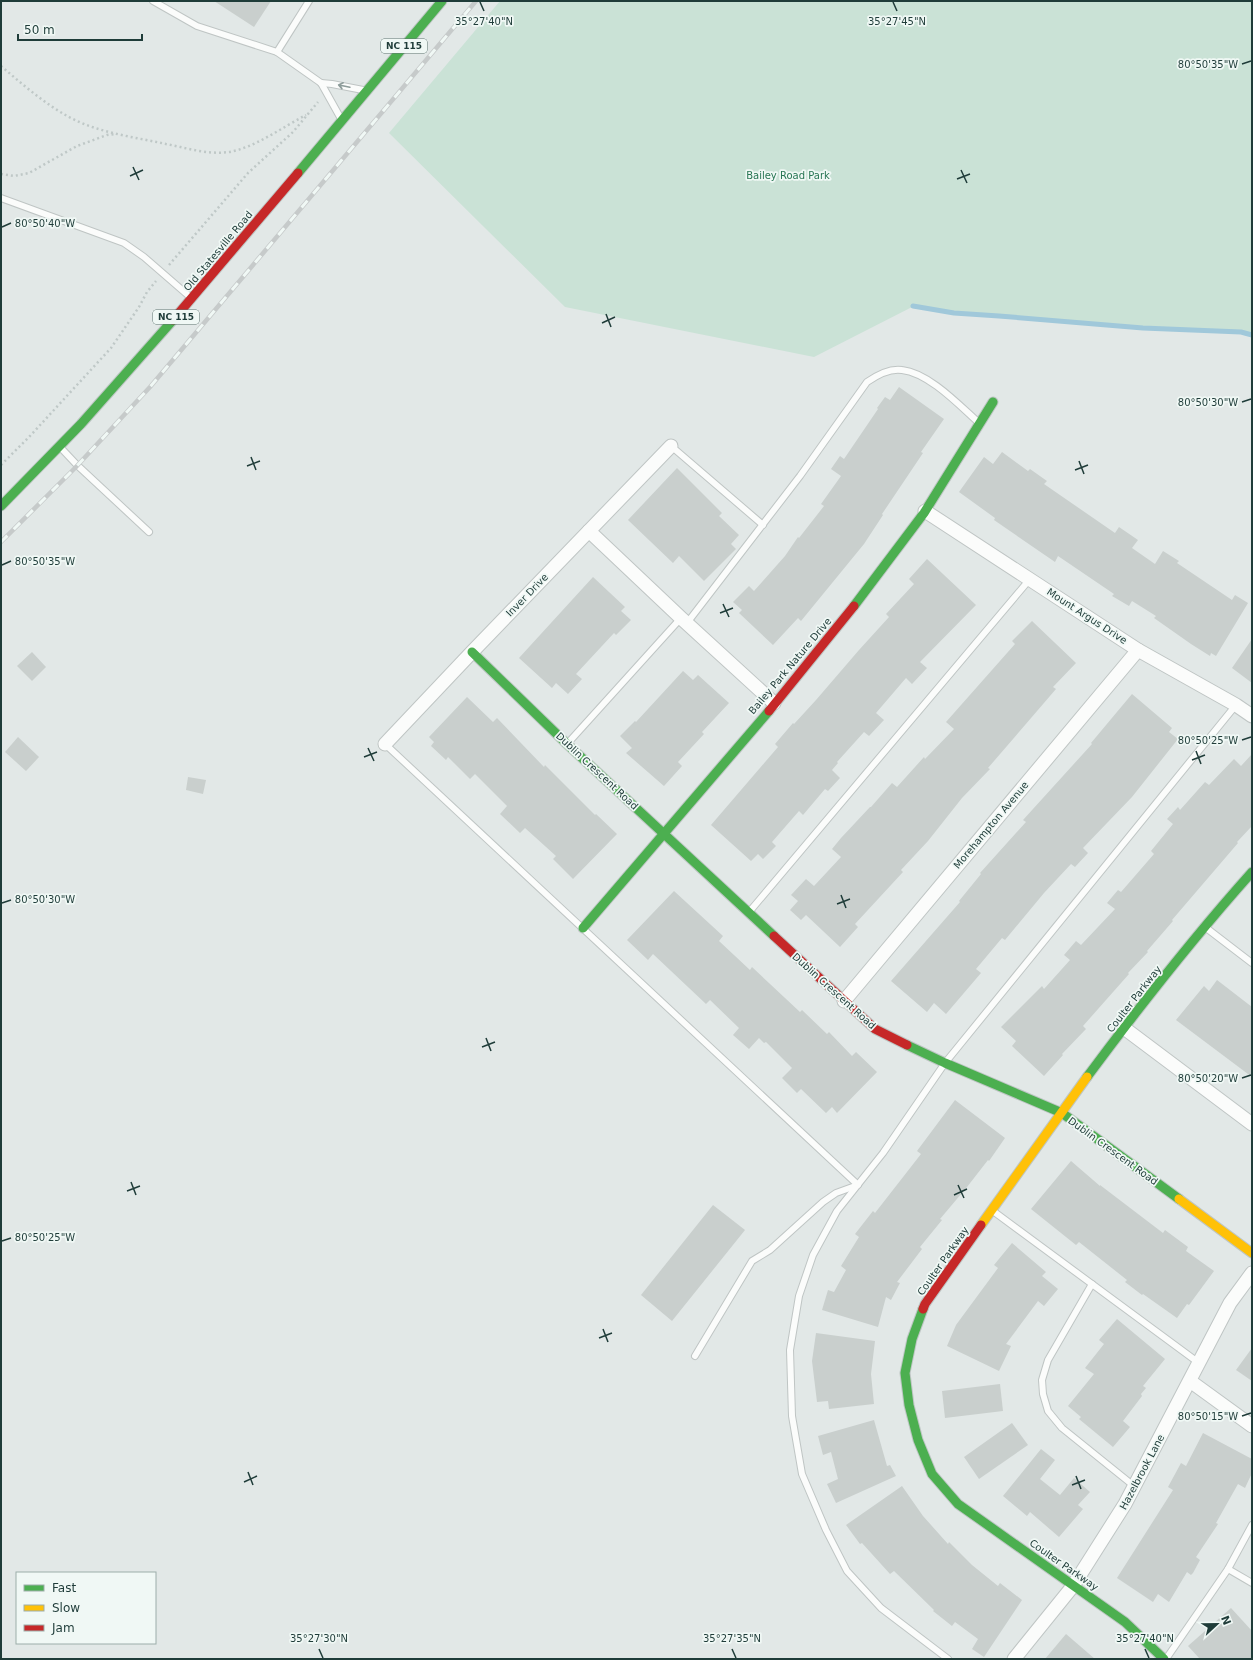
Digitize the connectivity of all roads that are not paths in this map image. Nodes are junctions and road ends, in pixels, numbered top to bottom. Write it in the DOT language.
graph roads {
  1 [pos="153,1"];
  2 [pos="309,1"];
  3 [pos="442,1"];
  4 [pos="277,52"];
  5 [pos="321,83"];
  6 [pos="366,91"];
  7 [pos="342,121"];
  8 [pos="1,198"];
  9 [pos="192,298"];
  10 [pos="993,402"];
  11 [pos="980,424"];
  12 [pos="671,446"];
  13 [pos="60,447"];
  14 [pos="1,506"];
  15 [pos="925,511"];
  16 [pos="763,525"];
  17 [pos="589,531"];
  18 [pos="149,532"];
  19 [pos="1030,579"];
  20 [pos="684,621"];
  21 [pos="1138,650"];
  22 [pos="472,652"];
  23 [pos="774,703"];
  24 [pos="1236,705"];
  25 [pos="1252,716"];
  26 [pos="385,744"];
  27 [pos="567,744"];
  28 [pos="664,833"];
  29 [pos="1252,872"];
  30 [pos="748,913"];
  31 [pos="1204,926"];
  32 [pos="583,928"];
  33 [pos="1252,963"];
  34 [pos="844,1001"];
  35 [pos="1124,1028"];
  36 [pos="945,1064"];
  37 [pos="1062,1113"];
  38 [pos="1252,1124"];
  39 [pos="858,1185"];
  40 [pos="992,1211"];
  41 [pos="1252,1253"];
  42 [pos="1252,1273"];
  43 [pos="1092,1284"];
  44 [pos="695,1356"];
  45 [pos="1199,1362"];
  46 [pos="1190,1381"];
  47 [pos="1252,1426"];
  48 [pos="1134,1486"];
  49 [pos="1252,1525"];
  50 [pos="1228,1569"];
  51 [pos="1252,1583"];
  52 [pos="1073,1586"];
  53 [pos="948,1659"];
  54 [pos="1014,1659"];
  55 [pos="1165,1659"];
  1 -- 4 [label="lane"];
  2 -- 4 [label="lane"];
  3 -- 6 [label="street, Old Statesville Road / NC 115"];
  4 -- 5 [label="lane"];
  6 -- 5 [label="lane, one-way"];
  5 -- 7 [label="lane"];
  6 -- 7 [label="street, Old Statesville Road / NC 115"];
  7 -- 9 [label="street, Old Statesville Road / NC 115"];
  8 -- 9 [label="lane"];
  9 -- 13 [label="street, Old Statesville Road / NC 115"];
  10 -- 11 [label="street, Bailey Park Nature Drive"];
  11 -- 15 [label="street, Bailey Park Nature Drive"];
  11 -- 16 [label="lane"];
  12 -- 16 [label="lane"];
  12 -- 17 [label="street, Inver Drive"];
  13 -- 14 [label="street, Old Statesville Road / NC 115"];
  13 -- 18 [label="lane"];
  15 -- 19 [label="street, Mount Argus Drive"];
  15 -- 23 [label="street, Bailey Park Nature Drive"];
  16 -- 20 [label="lane"];
  17 -- 20 [label="street"];
  17 -- 22 [label="street, Inver Drive"];
  19 -- 21 [label="street, Mount Argus Drive"];
  19 -- 30 [label="lane"];
  20 -- 23 [label="street"];
  20 -- 27 [label="lane"];
  21 -- 24 [label="street, Mount Argus Drive"];
  21 -- 34 [label="street, Morehampton Avenue"];
  22 -- 26 [label="street, Inver Drive"];
  22 -- 27 [label="street, Dublin Crescent Road"];
  23 -- 28 [label="street, Bailey Park Nature Drive"];
  24 -- 25 [label="street, Mount Argus Drive"];
  24 -- 36 [label="lane"];
  26 -- 32 [label="lane"];
  27 -- 28 [label="street, Dublin Crescent Road"];
  28 -- 30 [label="street, Dublin Crescent Road"];
  28 -- 32 [label="street, Bailey Park Nature Drive"];
  29 -- 31 [label="street, Coulter Parkway"];
  30 -- 34 [label="street, Dublin Crescent Road"];
  31 -- 33 [label="lane"];
  31 -- 35 [label="street, Coulter Parkway"];
  32 -- 39 [label="lane"];
  34 -- 36 [label="street, Dublin Crescent Road"];
  35 -- 37 [label="street, Coulter Parkway"];
  35 -- 38 [label="street"];
  36 -- 37 [label="street, Dublin Crescent Road"];
  36 -- 39 [label="lane"];
  37 -- 40 [label="street, Coulter Parkway"];
  37 -- 41 [label="street, Dublin Crescent Road"];
  39 -- 44 [label="lane"];
  39 -- 53 [label="lane"];
  40 -- 43 [label="lane"];
  40 -- 52 [label="street, Coulter Parkway"];
  42 -- 45 [label="street, Hazelbrook Lane"];
  43 -- 45 [label="lane"];
  43 -- 48 [label="lane"];
  45 -- 46 [label="street, Hazelbrook Lane"];
  46 -- 47 [label="street"];
  46 -- 48 [label="street, Hazelbrook Lane"];
  48 -- 52 [label="street, Hazelbrook Lane"];
  49 -- 50 [label="lane"];
  50 -- 51 [label="lane"];
  50 -- 55 [label="lane"];
  52 -- 54 [label="street, Hazelbrook Lane"];
  52 -- 55 [label="street, Coulter Parkway"];
}
